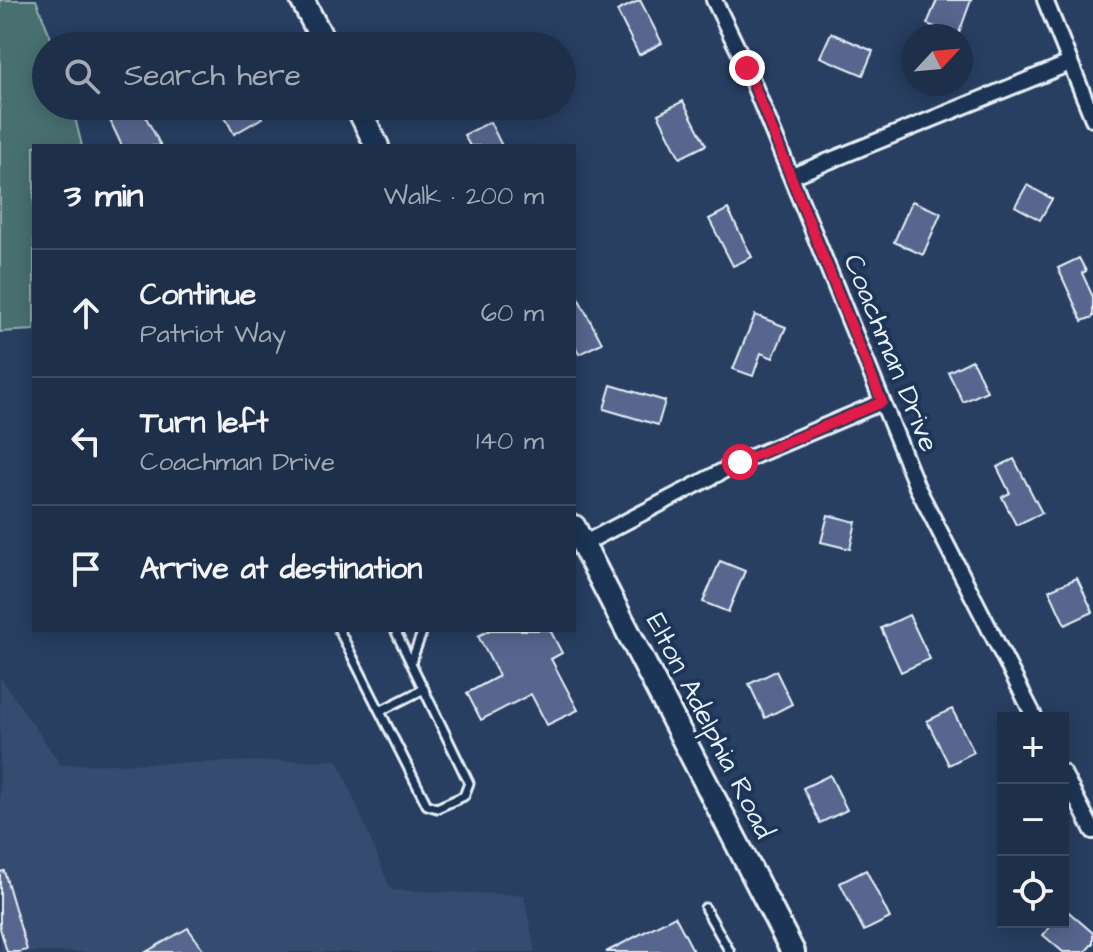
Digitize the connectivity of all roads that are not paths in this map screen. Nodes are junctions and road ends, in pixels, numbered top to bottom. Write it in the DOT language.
graph roads {
  1 [pos="302,0"];
  2 [pos="714,0"];
  3 [pos="1045,0"];
  4 [pos="319,32"];
  5 [pos="1070,63"];
  6 [pos="1093,119"];
  7 [pos="364,120"];
  8 [pos="376,144"];
  9 [pos="792,176"];
  10 [pos="882,402"];
  11 [pos="578,536"];
  12 [pos="340,632"];
  13 [pos="396,632"];
  14 [pos="422,632"];
  15 [pos="411,662"];
  16 [pos="424,689"];
  17 [pos="380,711"];
  18 [pos="1032,712"];
  19 [pos="1069,784"];
  20 [pos="1093,831"];
  21 [pos="705,908"];
  22 [pos="730,952"];
  23 [pos="793,952"];
  1 -- 4 [label="main road"];
  2 -- 9 [label="street, Coachman Drive"];
  3 -- 5 [label="street"];
  5 -- 6 [label="street"];
  5 -- 9 [label="street"];
  7 -- 8 [label="main road"];
  9 -- 10 [label="street, Coachman Drive"];
  10 -- 11 [label="street"];
  10 -- 18 [label="street, Coachman Drive"];
  11 -- 23 [label="main road, Elton Adelphia Road"];
  12 -- 17 [label="lane"];
  13 -- 15 [label="lane"];
  14 -- 15 [label="lane"];
  15 -- 16 [label="lane"];
  16 -- 17 [label="lane"];
  16 -- 17 [label="lane"];
  19 -- 20 [label="street"];
  21 -- 22 [label="lane"];
}
